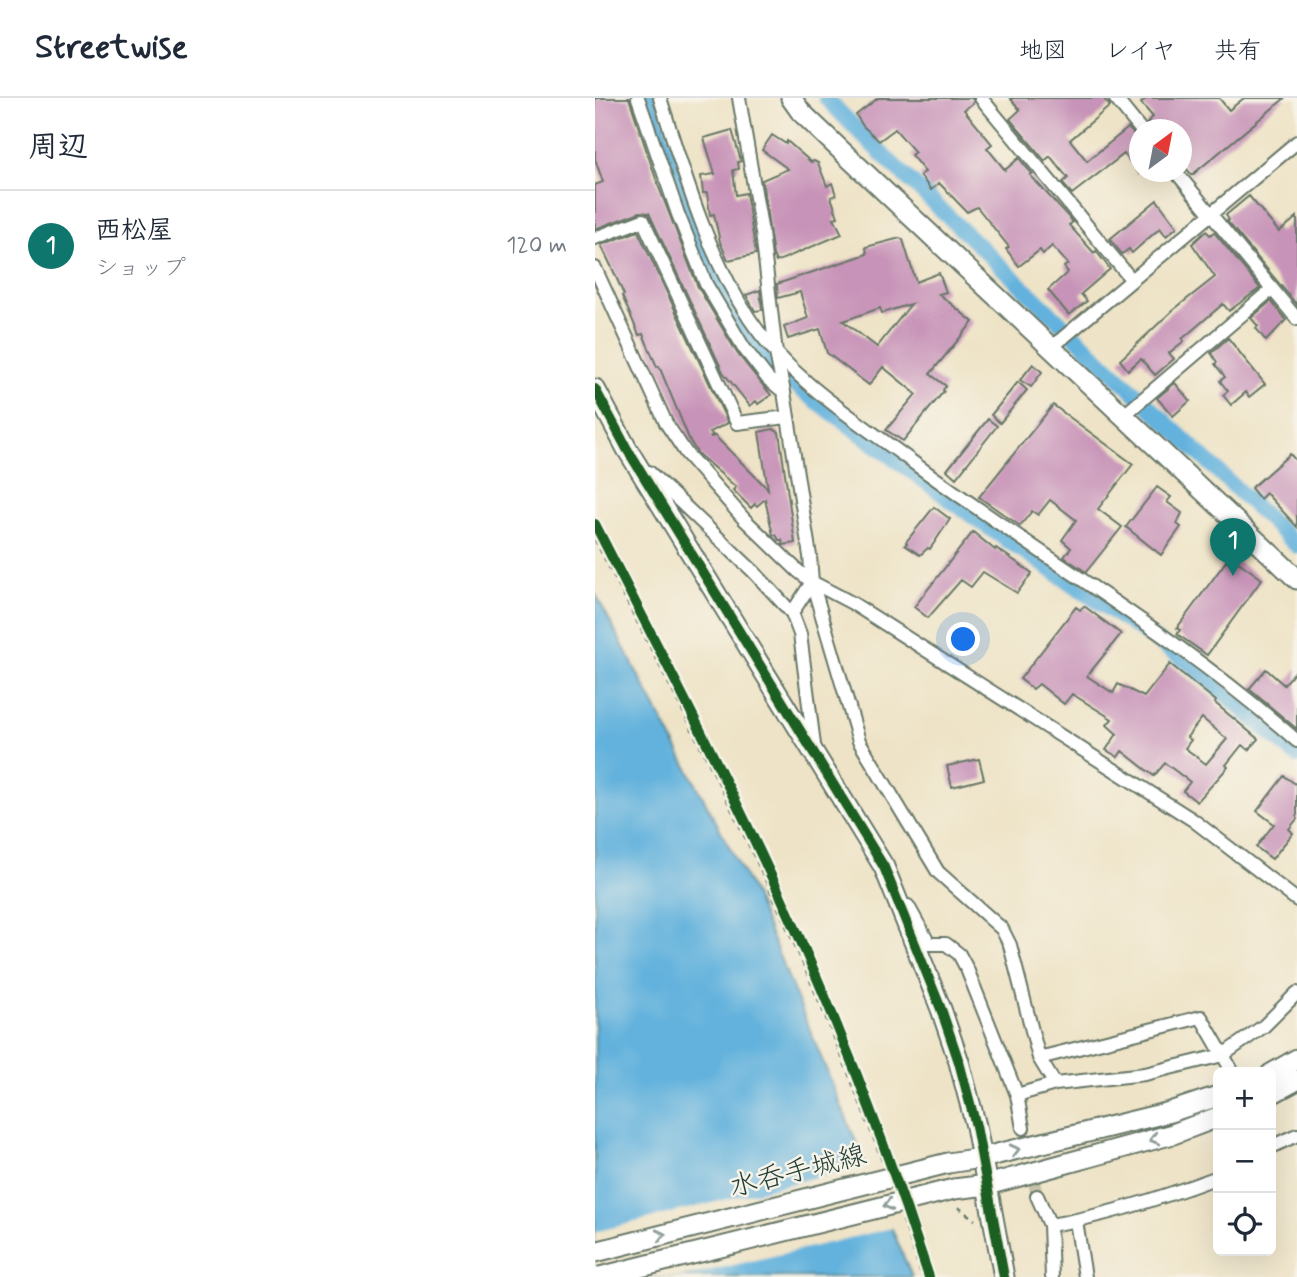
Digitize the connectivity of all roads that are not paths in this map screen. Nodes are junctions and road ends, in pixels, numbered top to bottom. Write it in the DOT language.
graph roads {
  1 [pos="638,98"];
  2 [pos="660,98"];
  3 [pos="791,98"];
  4 [pos="981,98"];
  5 [pos="1115,98"];
  6 [pos="742,99"];
  7 [pos="1132,119"];
  8 [pos="1297,142"];
  9 [pos="1184,182"];
  10 [pos="1211,215"];
  11 [pos="595,239"];
  12 [pos="595,268"];
  13 [pos="1131,279"];
  14 [pos="1272,289"];
  15 [pos="1297,319"];
  16 [pos="1052,347"];
  17 [pos="777,356"];
  18 [pos="783,387"];
  19 [pos="595,389"];
  20 [pos="1123,415"];
  21 [pos="787,417"];
  22 [pos="627,449"];
  23 [pos="1297,579"];
  24 [pos="813,582"];
  25 [pos="792,613"];
  26 [pos="1297,741"];
  27 [pos="815,756"];
  28 [pos="884,867"];
  29 [pos="1297,900"];
  30 [pos="1297,993"];
  31 [pos="1223,1055"];
  32 [pos="1039,1058"];
  33 [pos="1297,1059"];
  34 [pos="1230,1067"];
  35 [pos="1276,1071"];
  36 [pos="1297,1080"];
  37 [pos="1055,1084"];
  38 [pos="1276,1091"];
  39 [pos="1017,1095"];
  40 [pos="1213,1098"];
  41 [pos="1213,1119"];
  42 [pos="1023,1128"];
  43 [pos="1297,1135"];
  44 [pos="1276,1145"];
  45 [pos="981,1158"];
  46 [pos="1213,1179"];
  47 [pos="987,1185"];
  48 [pos="1037,1196"];
  49 [pos="1076,1221"];
  50 [pos="1050,1225"];
  51 [pos="595,1252"];
  52 [pos="600,1277"];
  53 [pos="1004,1277"];
  54 [pos="1052,1277"];
  55 [pos="1085,1277"];
  1 -- 18 [label="street"];
  2 -- 17 [label="street"];
  3 -- 16 [label="street"];
  4 -- 13 [label="street"];
  5 -- 7 [label="street"];
  6 -- 17 [label="street"];
  8 -- 10 [label="street"];
  9 -- 10 [label="street"];
  10 -- 13 [label="street"];
  10 -- 14 [label="street"];
  11 -- 21 [label="street"];
  12 -- 24 [label="street"];
  13 -- 16 [label="street"];
  14 -- 15 [label="street"];
  14 -- 20 [label="street"];
  16 -- 20 [label="street"];
  17 -- 18 [label="street"];
  17 -- 26 [label="street"];
  18 -- 21 [label="street"];
  19 -- 22 [label="street"];
  20 -- 23 [label="street"];
  21 -- 24 [label="street"];
  22 -- 25 [label="street"];
  22 -- 27 [label="street"];
  24 -- 25 [label="street"];
  24 -- 29 [label="street"];
  24 -- 32 [label="street"];
  25 -- 27 [label="street"];
  27 -- 28 [label="street"];
  28 -- 39 [label="street"];
  28 -- 45 [label="street"];
  30 -- 31 [label="street"];
  31 -- 32 [label="street"];
  31 -- 34 [label="street"];
  31 -- 37 [label="street"];
  32 -- 37 [label="street"];
  33 -- 35 [label="street"];
  36 -- 38 [label="street"];
  37 -- 39 [label="street"];
  39 -- 42 [label="street"];
  45 -- 40 [label="street, 水呑手城線, one-way"];
  41 -- 47 [label="street, 水呑手城線, one-way"];
  43 -- 44 [label="street"];
  45 -- 47 [label="street"];
  51 -- 45 [label="street, 水呑手城線, one-way, bridge"];
  46 -- 49 [label="street"];
  47 -- 52 [label="street, 水呑手城線, one-way, bridge"];
  47 -- 53 [label="street"];
  48 -- 50 [label="street"];
  49 -- 50 [label="street"];
  49 -- 55 [label="street"];
  50 -- 54 [label="street"];
}
